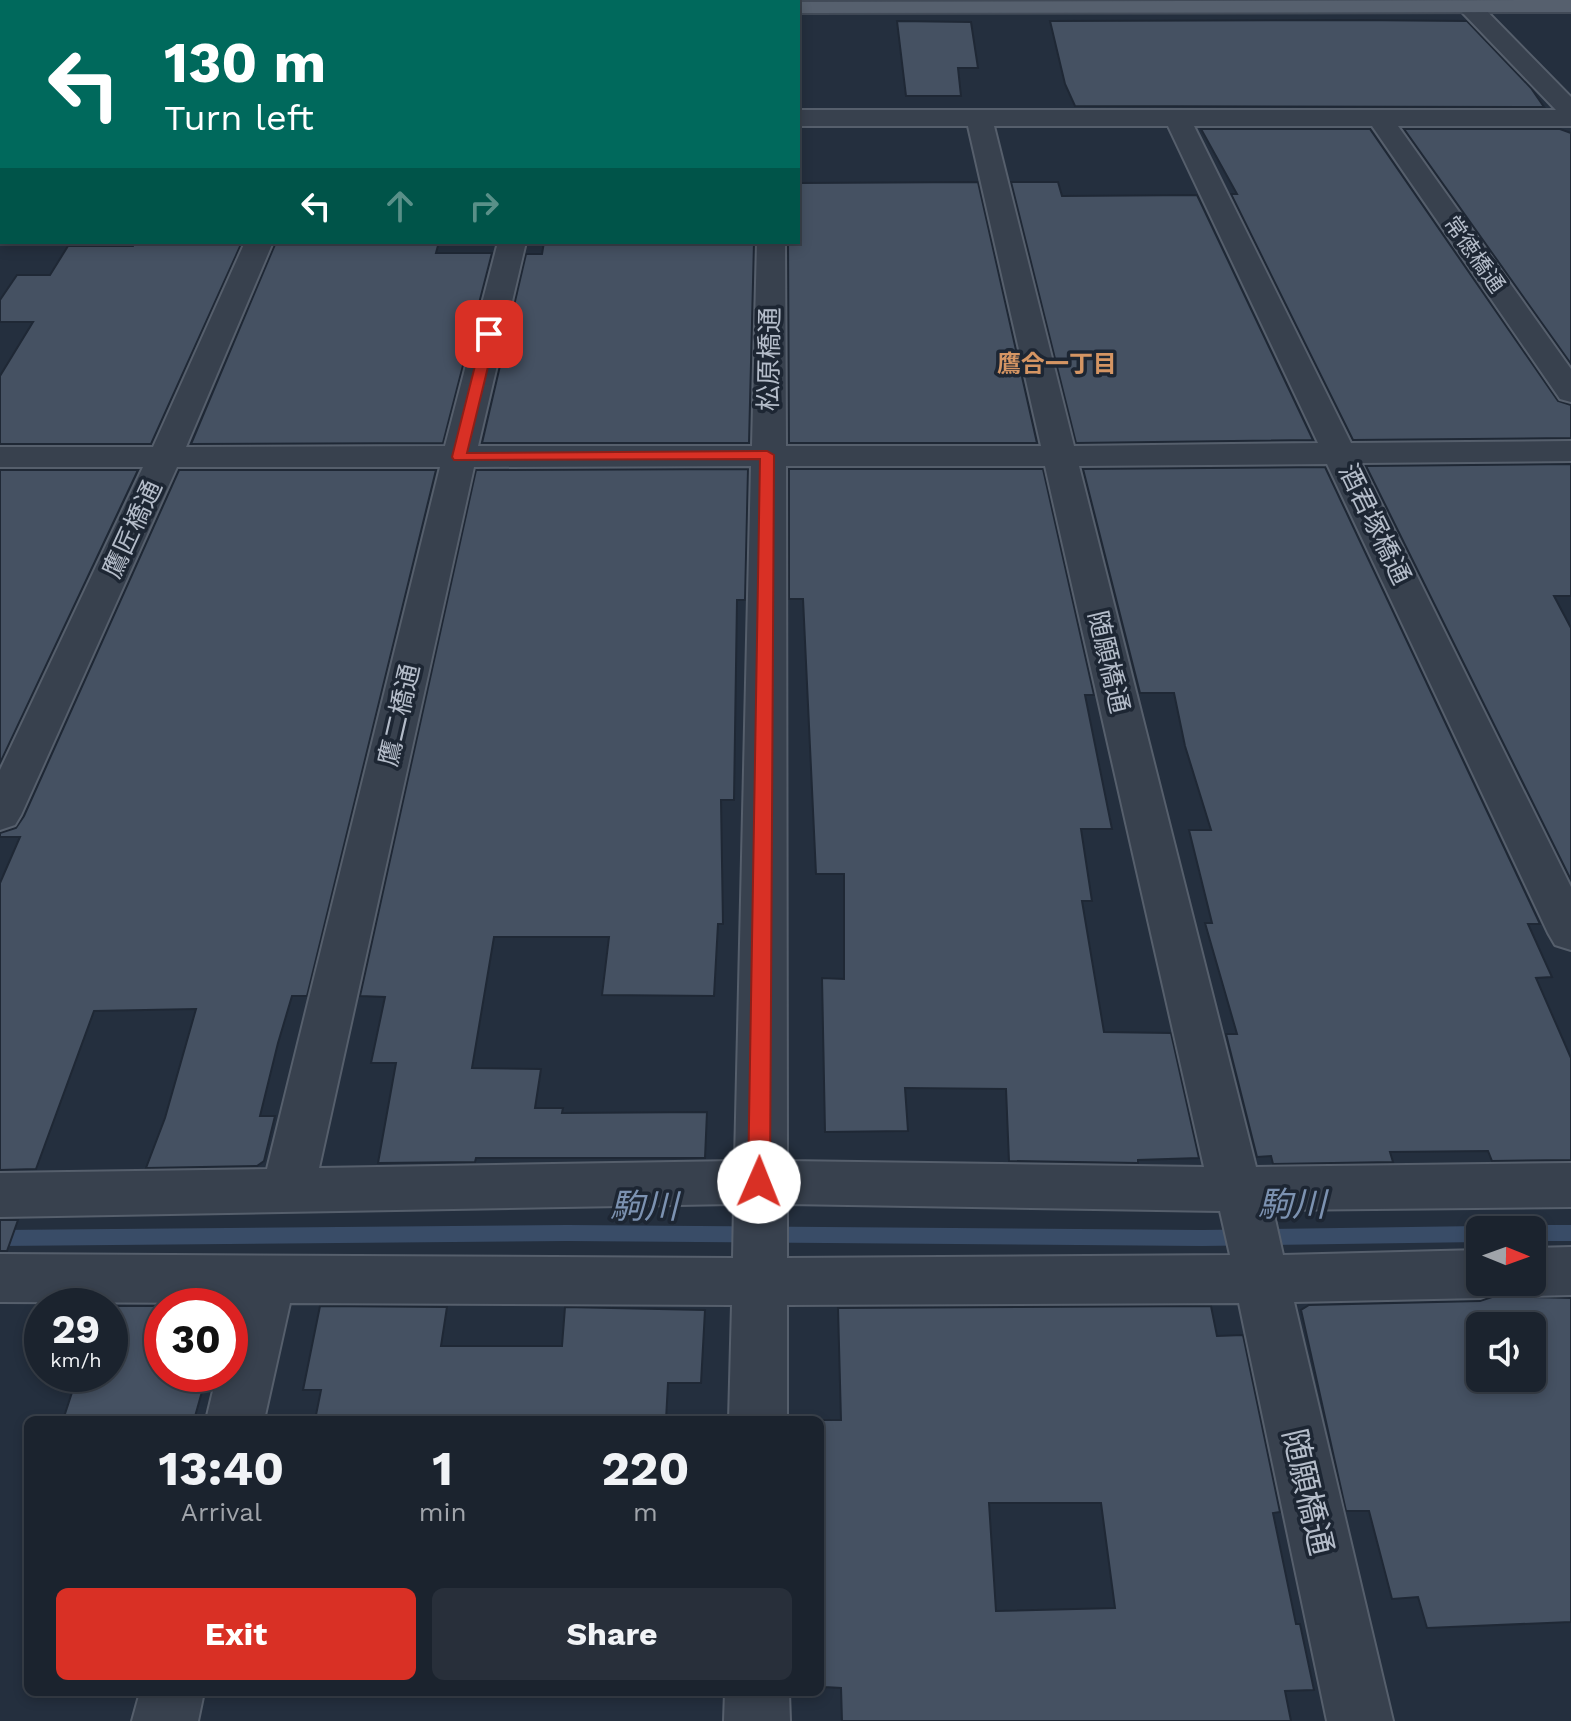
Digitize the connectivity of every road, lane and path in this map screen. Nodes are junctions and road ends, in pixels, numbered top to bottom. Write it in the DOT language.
graph roads {
  1 [pos="1468,5"];
  2 [pos="1571,5"];
  3 [pos="800,6"];
  4 [pos="1571,111"];
  5 [pos="1177,117"];
  6 [pos="1379,117"];
  7 [pos="800,118"];
  8 [pos="979,118"];
  9 [pos="1571,118"];
  10 [pos="258,244"];
  11 [pos="512,244"];
  12 [pos="771,244"];
  13 [pos="1571,392"];
  14 [pos="1571,451"];
  15 [pos="1341,454"];
  16 [pos="767,455"];
  17 [pos="1060,456"];
  18 [pos="0,457"];
  19 [pos="165,457"];
  20 [pos="459,457"];
  21 [pos="0,815"];
  22 [pos="1571,933"];
  23 [pos="1571,1185"];
  24 [pos="759,1188"];
  25 [pos="288,1189"];
  26 [pos="0,1195"];
  27 [pos="1240,1197"];
  28 [pos="1571,1271"];
  29 [pos="1258,1272"];
  30 [pos="1546,1272"];
  31 [pos="1466,1274"];
  32 [pos="0,1278"];
  33 [pos="758,1278"];
  34 [pos="268,1279"];
  35 [pos="236,1416"];
  36 [pos="758,1416"];
  37 [pos="171,1696"];
  38 [pos="757,1696"];
  39 [pos="165,1721"];
  40 [pos="757,1721"];
  41 [pos="1360,1721"];
  1 -- 2 [label="main road"];
  1 -- 3 [label="main road"];
  1 -- 4 [label="street"];
  5 -- 6 [label="street"];
  5 -- 8 [label="street"];
  5 -- 15 [label="street, 酒君塚橋通"];
  6 -- 9 [label="street"];
  6 -- 13 [label="street, 常徳橋通"];
  7 -- 8 [label="street"];
  8 -- 17 [label="street, 随願橋通"];
  10 -- 19 [label="street, 鷹匠橋通"];
  11 -- 20 [label="street, 鷹二橋通"];
  12 -- 16 [label="street, 松原橋通"];
  14 -- 15 [label="street"];
  15 -- 17 [label="street"];
  15 -- 22 [label="street, 酒君塚橋通"];
  16 -- 17 [label="street"];
  16 -- 20 [label="street"];
  16 -- 24 [label="street, 松原橋通"];
  17 -- 27 [label="street, 随願橋通"];
  18 -- 19 [label="street"];
  19 -- 20 [label="street"];
  19 -- 21 [label="street, 鷹匠橋通"];
  20 -- 25 [label="street, 鷹二橋通"];
  23 -- 27 [label="street"];
  24 -- 25 [label="street"];
  24 -- 27 [label="street"];
  24 -- 33 [label="street, 松原橋通"];
  25 -- 26 [label="street"];
  27 -- 29 [label="street, 随願橋通"];
  28 -- 30 [label="street"];
  29 -- 31 [label="street"];
  29 -- 33 [label="street"];
  29 -- 41 [label="street, 随願橋通"];
  32 -- 34 [label="street"];
  33 -- 34 [label="street"];
  33 -- 36 [label="street"];
  34 -- 35 [label="street"];
  37 -- 39 [label="street"];
  38 -- 40 [label="street"];
}
